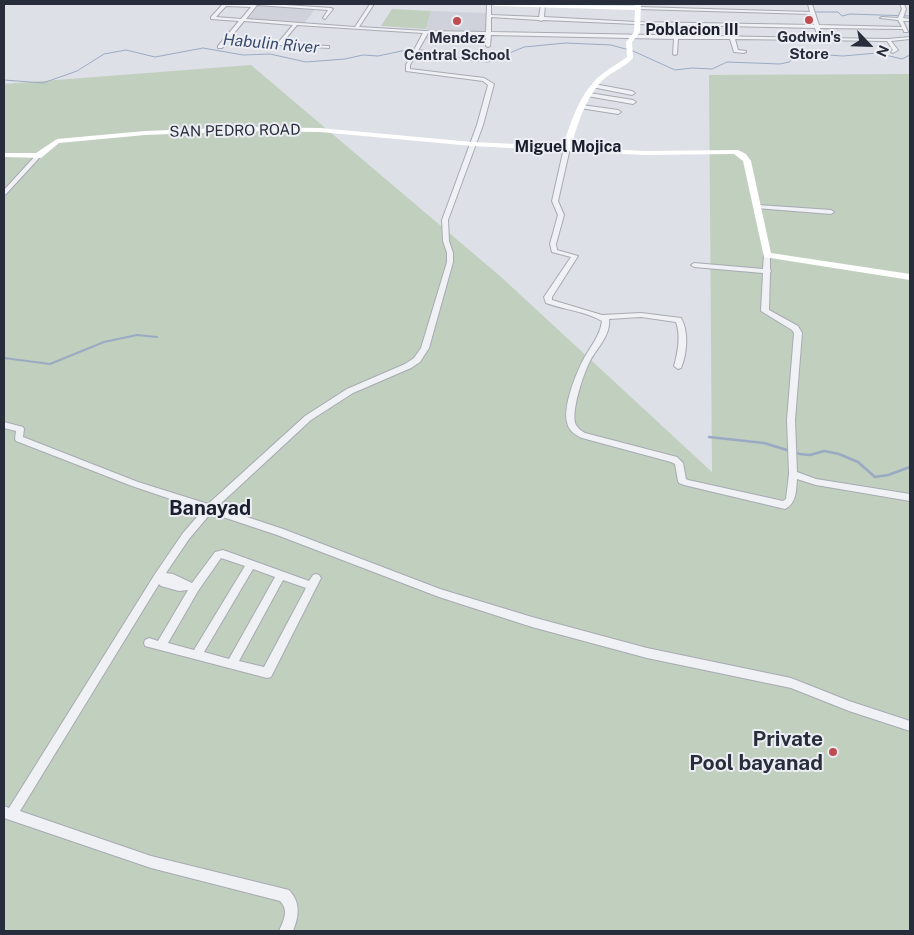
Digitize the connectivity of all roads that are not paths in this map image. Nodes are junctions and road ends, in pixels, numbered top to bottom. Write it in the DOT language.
graph roads {
  1 [pos="372,4"];
  2 [pos="489,4"];
  3 [pos="495,4"];
  4 [pos="543,4"];
  5 [pos="735,4"];
  6 [pos="810,4"];
  7 [pos="902,4"];
  8 [pos="255,5"];
  9 [pos="313,6"];
  10 [pos="638,6"];
  11 [pos="737,10"];
  12 [pos="812,13"];
  13 [pos="488,16"];
  14 [pos="325,18"];
  15 [pos="882,18"];
  16 [pos="900,18"];
  17 [pos="243,20"];
  18 [pos="540,20"];
  19 [pos="910,20"];
  20 [pos="636,23"];
  21 [pos="298,24"];
  22 [pos="746,24"];
  23 [pos="816,26"];
  24 [pos="356,28"];
  25 [pos="904,28"];
  26 [pos="426,32"];
  27 [pos="488,32"];
  28 [pos="633,35"];
  29 [pos="676,37"];
  30 [pos="732,38"];
  31 [pos="753,38"];
  32 [pos="910,38"];
  33 [pos="821,39"];
  34 [pos="888,40"];
  35 [pos="488,46"];
  36 [pos="220,47"];
  37 [pos="327,47"];
  38 [pos="744,52"];
  39 [pos="893,52"];
  40 [pos="675,54"];
  41 [pos="594,86"];
  42 [pos="632,93"];
  43 [pos="589,95"];
  44 [pos="633,102"];
  45 [pos="582,107"];
  46 [pos="618,112"];
  47 [pos="472,144"];
  48 [pos="567,148"];
  49 [pos="4,155"];
  50 [pos="38,156"];
  51 [pos="4,193"];
  52 [pos="758,207"];
  53 [pos="831,212"];
  54 [pos="767,255"];
  55 [pos="694,264"];
  56 [pos="768,271"];
  57 [pos="910,277"];
  58 [pos="602,317"];
  59 [pos="678,366"];
  60 [pos="4,425"];
  61 [pos="793,474"];
  62 [pos="910,498"];
  63 [pos="209,509"];
  64 [pos="251,564"];
  65 [pos="281,575"];
  66 [pos="160,578"];
  67 [pos="190,586"];
  68 [pos="149,643"];
  69 [pos="161,645"];
  70 [pos="197,655"];
  71 [pos="232,664"];
  72 [pos="910,726"];
  73 [pos="7,813"];
  74 [pos="286,931"];
  1 -- 24 [label="street"];
  2 -- 13 [label="street"];
  3 -- 4 [label="street"];
  4 -- 10 [label="street"];
  4 -- 18 [label="street"];
  5 -- 11 [label="street"];
  6 -- 12 [label="street"];
  7 -- 16 [label="street"];
  8 -- 9 [label="street"];
  8 -- 17 [label="street"];
  8 -- 17 [label="street"];
  9 -- 14 [label="street"];
  10 -- 11 [label="street"];
  10 -- 20 [label="street"];
  11 -- 12 [label="street"];
  11 -- 22 [label="street"];
  12 -- 23 [label="street"];
  13 -- 18 [label="street"];
  13 -- 27 [label="street"];
  15 -- 16 [label="street"];
  16 -- 19 [label="street"];
  16 -- 25 [label="street"];
  17 -- 21 [label="street"];
  17 -- 36 [label="street"];
  18 -- 20 [label="street"];
  20 -- 22 [label="street"];
  20 -- 28 [label="street"];
  21 -- 24 [label="street"];
  21 -- 37 [label="street"];
  22 -- 23 [label="street"];
  22 -- 31 [label="street"];
  23 -- 25 [label="street"];
  23 -- 33 [label="street"];
  24 -- 26 [label="street"];
  25 -- 32 [label="street"];
  26 -- 27 [label="street"];
  26 -- 47 [label="street"];
  27 -- 28 [label="street"];
  27 -- 35 [label="street"];
  28 -- 29 [label="street"];
  28 -- 41 [label="street"];
  29 -- 30 [label="street"];
  29 -- 40 [label="street"];
  30 -- 31 [label="street"];
  30 -- 38 [label="street"];
  31 -- 33 [label="street"];
  32 -- 34 [label="street"];
  33 -- 34 [label="street"];
  34 -- 39 [label="street"];
  41 -- 42 [label="street"];
  41 -- 43 [label="street"];
  43 -- 44 [label="street"];
  43 -- 45 [label="street"];
  45 -- 46 [label="street"];
  45 -- 48 [label="street"];
  47 -- 48 [label="street, SAN PEDRO ROAD"];
  47 -- 50 [label="street, SAN PEDRO ROAD"];
  47 -- 63 [label="street"];
  48 -- 52 [label="street, SAN PEDRO ROAD"];
  48 -- 58 [label="street"];
  49 -- 50 [label="street"];
  50 -- 51 [label="street"];
  52 -- 53 [label="street"];
  52 -- 54 [label="street, SAN PEDRO ROAD"];
  54 -- 56 [label="street"];
  54 -- 57 [label="street"];
  55 -- 56 [label="street"];
  56 -- 61 [label="street"];
  58 -- 59 [label="street"];
  58 -- 61 [label="street"];
  60 -- 63 [label="street"];
  61 -- 62 [label="street"];
  63 -- 66 [label="street"];
  63 -- 72 [label="street"];
  64 -- 65 [label="street"];
  64 -- 67 [label="street"];
  64 -- 70 [label="street"];
  65 -- 71 [label="street"];
  65 -- 71 [label="street"];
  66 -- 67 [label="street"];
  66 -- 73 [label="street"];
  67 -- 69 [label="street"];
  68 -- 69 [label="street"];
  69 -- 70 [label="street"];
  70 -- 71 [label="street"];
  73 -- 74 [label="street"];
}
